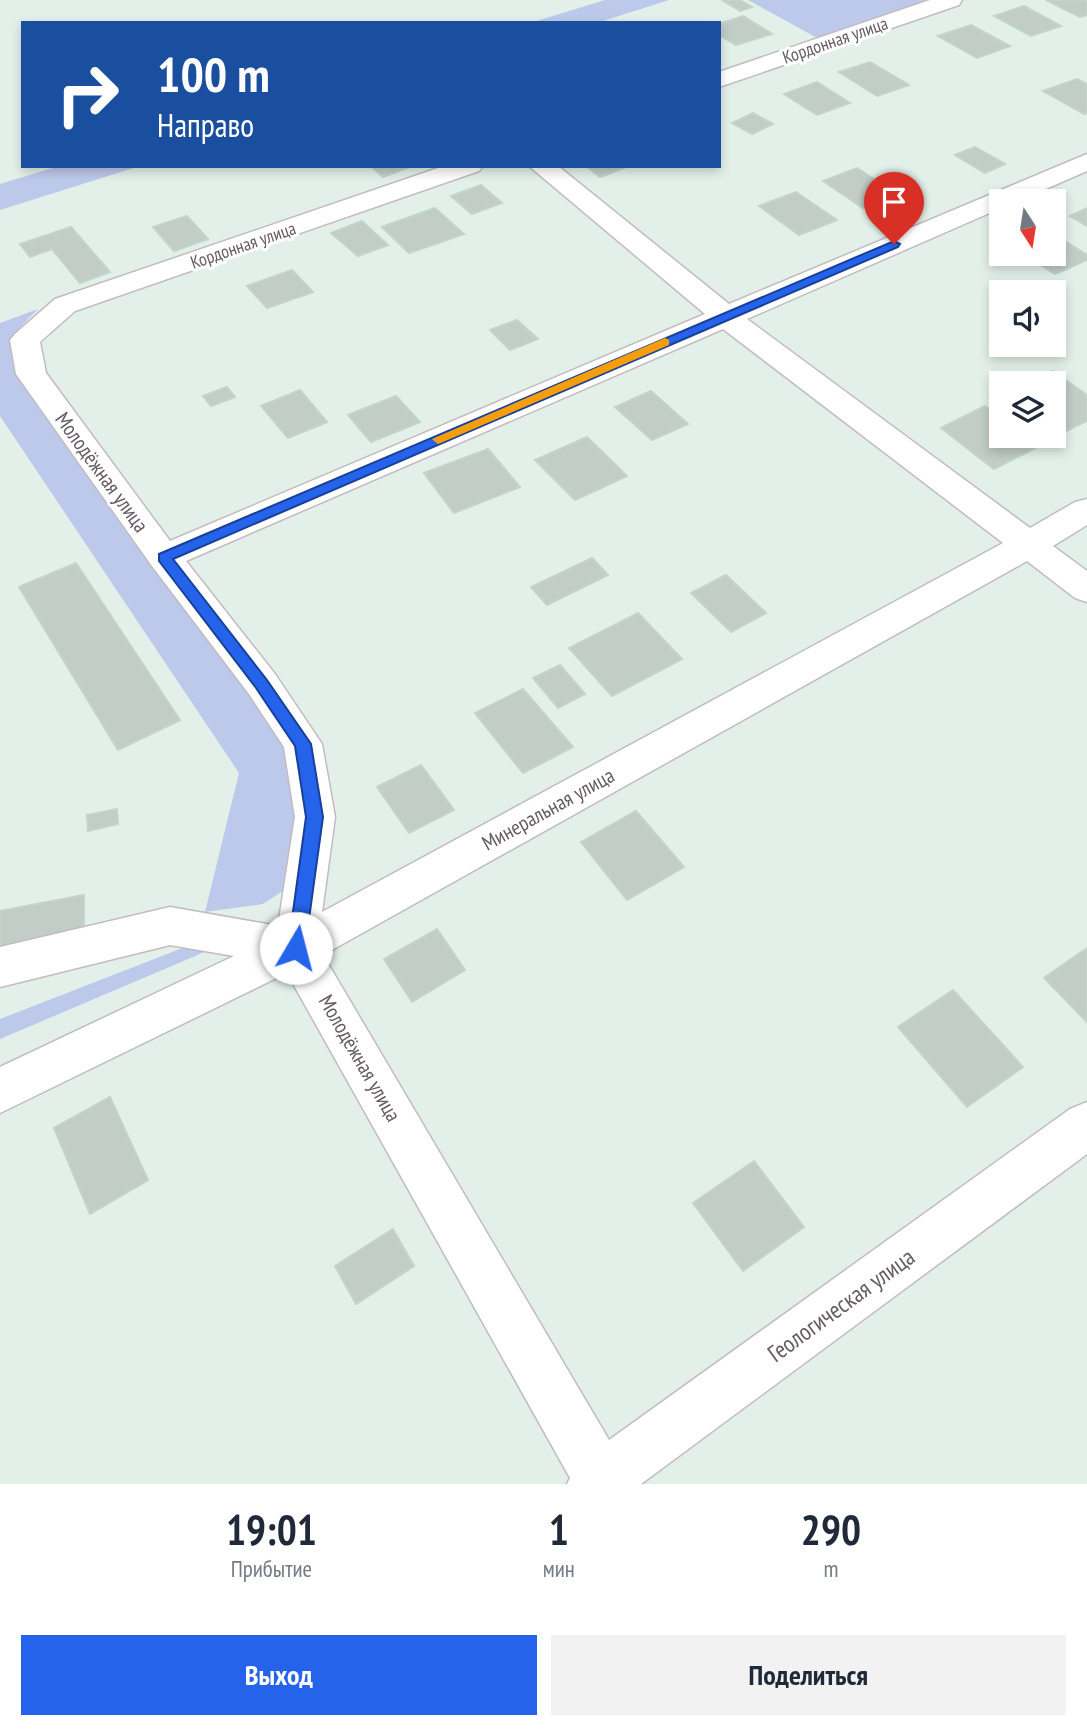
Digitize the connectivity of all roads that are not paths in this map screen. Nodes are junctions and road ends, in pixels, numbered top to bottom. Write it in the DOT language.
graph roads {
  1 [pos="951,0"];
  2 [pos="721,79"];
  3 [pos="1087,162"];
  4 [pos="464,168"];
  5 [pos="544,168"];
  6 [pos="725,316"];
  7 [pos="25,340"];
  8 [pos="1087,510"];
  9 [pos="1030,544"];
  10 [pos="164,557"];
  11 [pos="1087,589"];
  12 [pos="296,948"];
  13 [pos="0,967"];
  14 [pos="0,1091"];
  15 [pos="1087,1125"];
  16 [pos="600,1482"];
  1 -- 2 [label="street, Кордонная улица"];
  3 -- 6 [label="street"];
  4 -- 7 [label="street, Кордонная улица"];
  5 -- 6 [label="street"];
  6 -- 9 [label="street"];
  6 -- 10 [label="street"];
  7 -- 10 [label="street, Молодёжная улица"];
  8 -- 9 [label="street, Минеральная улица"];
  9 -- 11 [label="street"];
  9 -- 12 [label="street, Минеральная улица"];
  10 -- 12 [label="street, Молодёжная улица"];
  12 -- 13 [label="street"];
  12 -- 14 [label="street, Минеральная улица"];
  12 -- 16 [label="street, Молодёжная улица"];
  15 -- 16 [label="street, Геологическая улица"];
}
